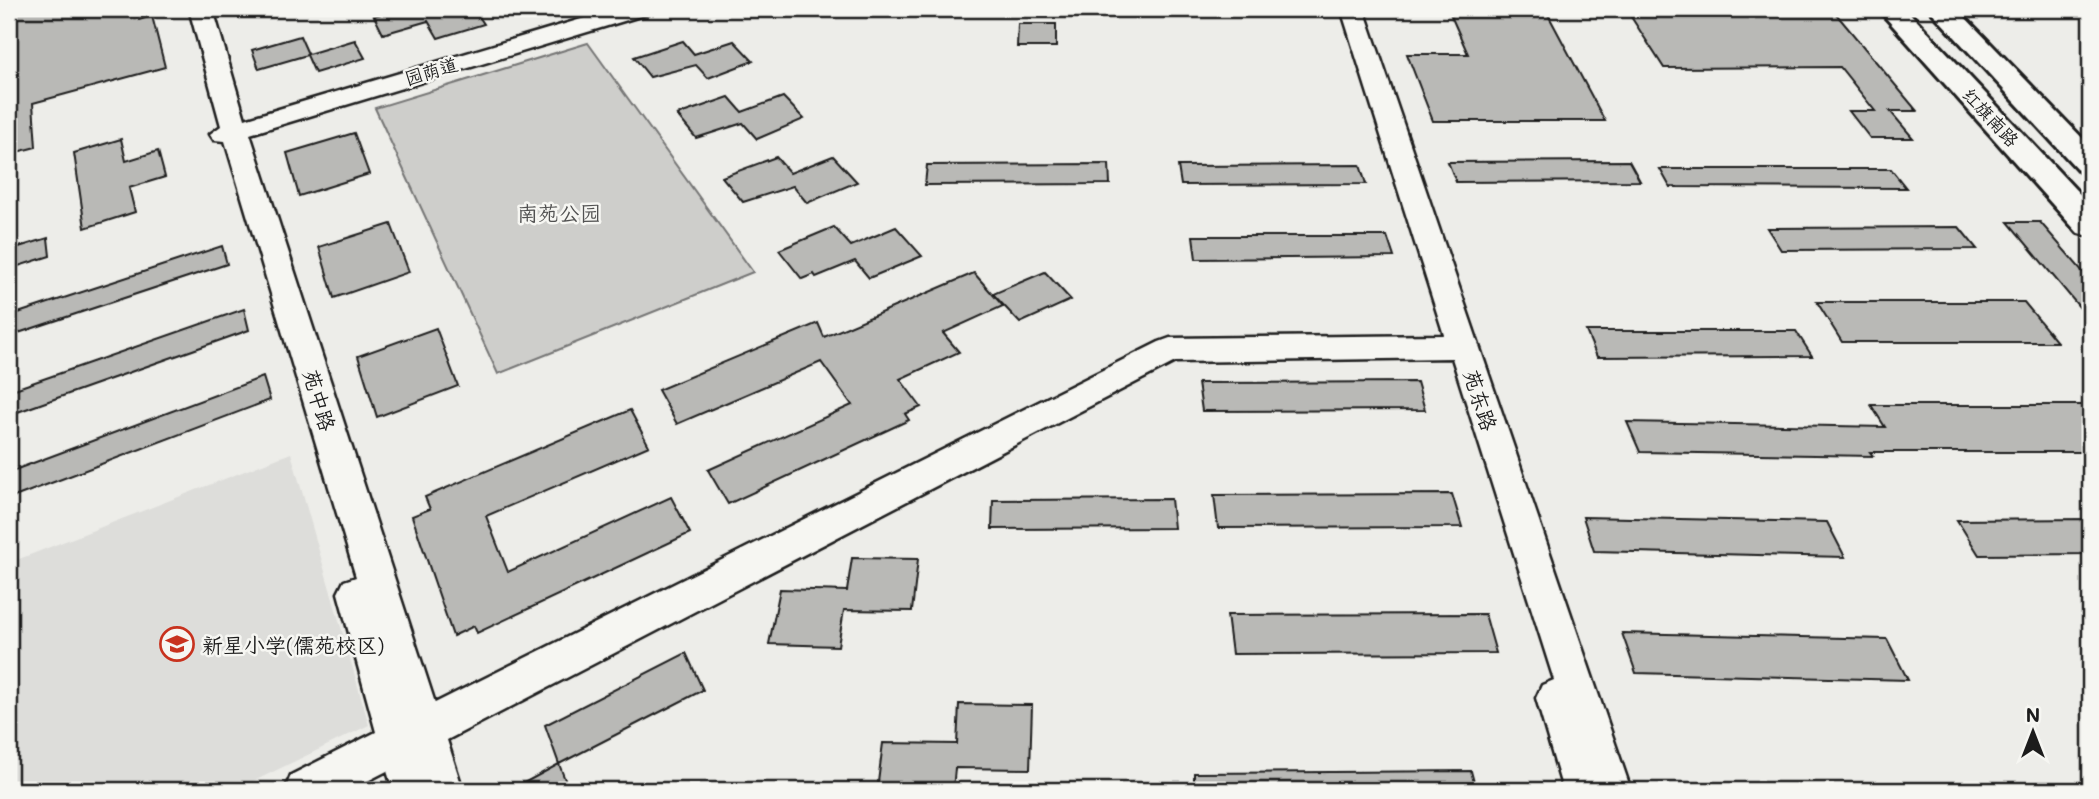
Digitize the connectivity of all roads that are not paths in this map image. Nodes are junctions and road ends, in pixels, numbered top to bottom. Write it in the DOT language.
graph roads {
  1 [pos="190,9"];
  2 [pos="201,9"];
  3 [pos="639,9"];
  4 [pos="1337,9"];
  5 [pos="1353,9"];
  6 [pos="1891,9"];
  7 [pos="1942,9"];
  8 [pos="229,132"];
  9 [pos="2090,164"];
  10 [pos="2090,225"];
  11 [pos="1454,346"];
  12 [pos="412,737"];
  13 [pos="306,790"];
  14 [pos="415,790"];
  15 [pos="442,790"];
  16 [pos="1585,790"];
  17 [pos="1610,790"];
  1 -- 8 [label="street, 苑中路"];
  2 -- 8 [label="street, 苑中路"];
  3 -- 8 [label="street, 园荫道"];
  4 -- 11 [label="street, 苑东路"];
  5 -- 11 [label="street, 苑东路"];
  6 -- 10 [label="main road, 红旗南路"];
  7 -- 9 [label="main road, 红旗南路"];
  8 -- 12 [label="street, 苑中路"];
  11 -- 12 [label="street"];
  11 -- 16 [label="street, 苑东路"];
  11 -- 17 [label="street, 苑东路"];
  12 -- 13 [label="street"];
  12 -- 14 [label="street, 苑中路"];
  12 -- 15 [label="street, 苑中路"];
}
